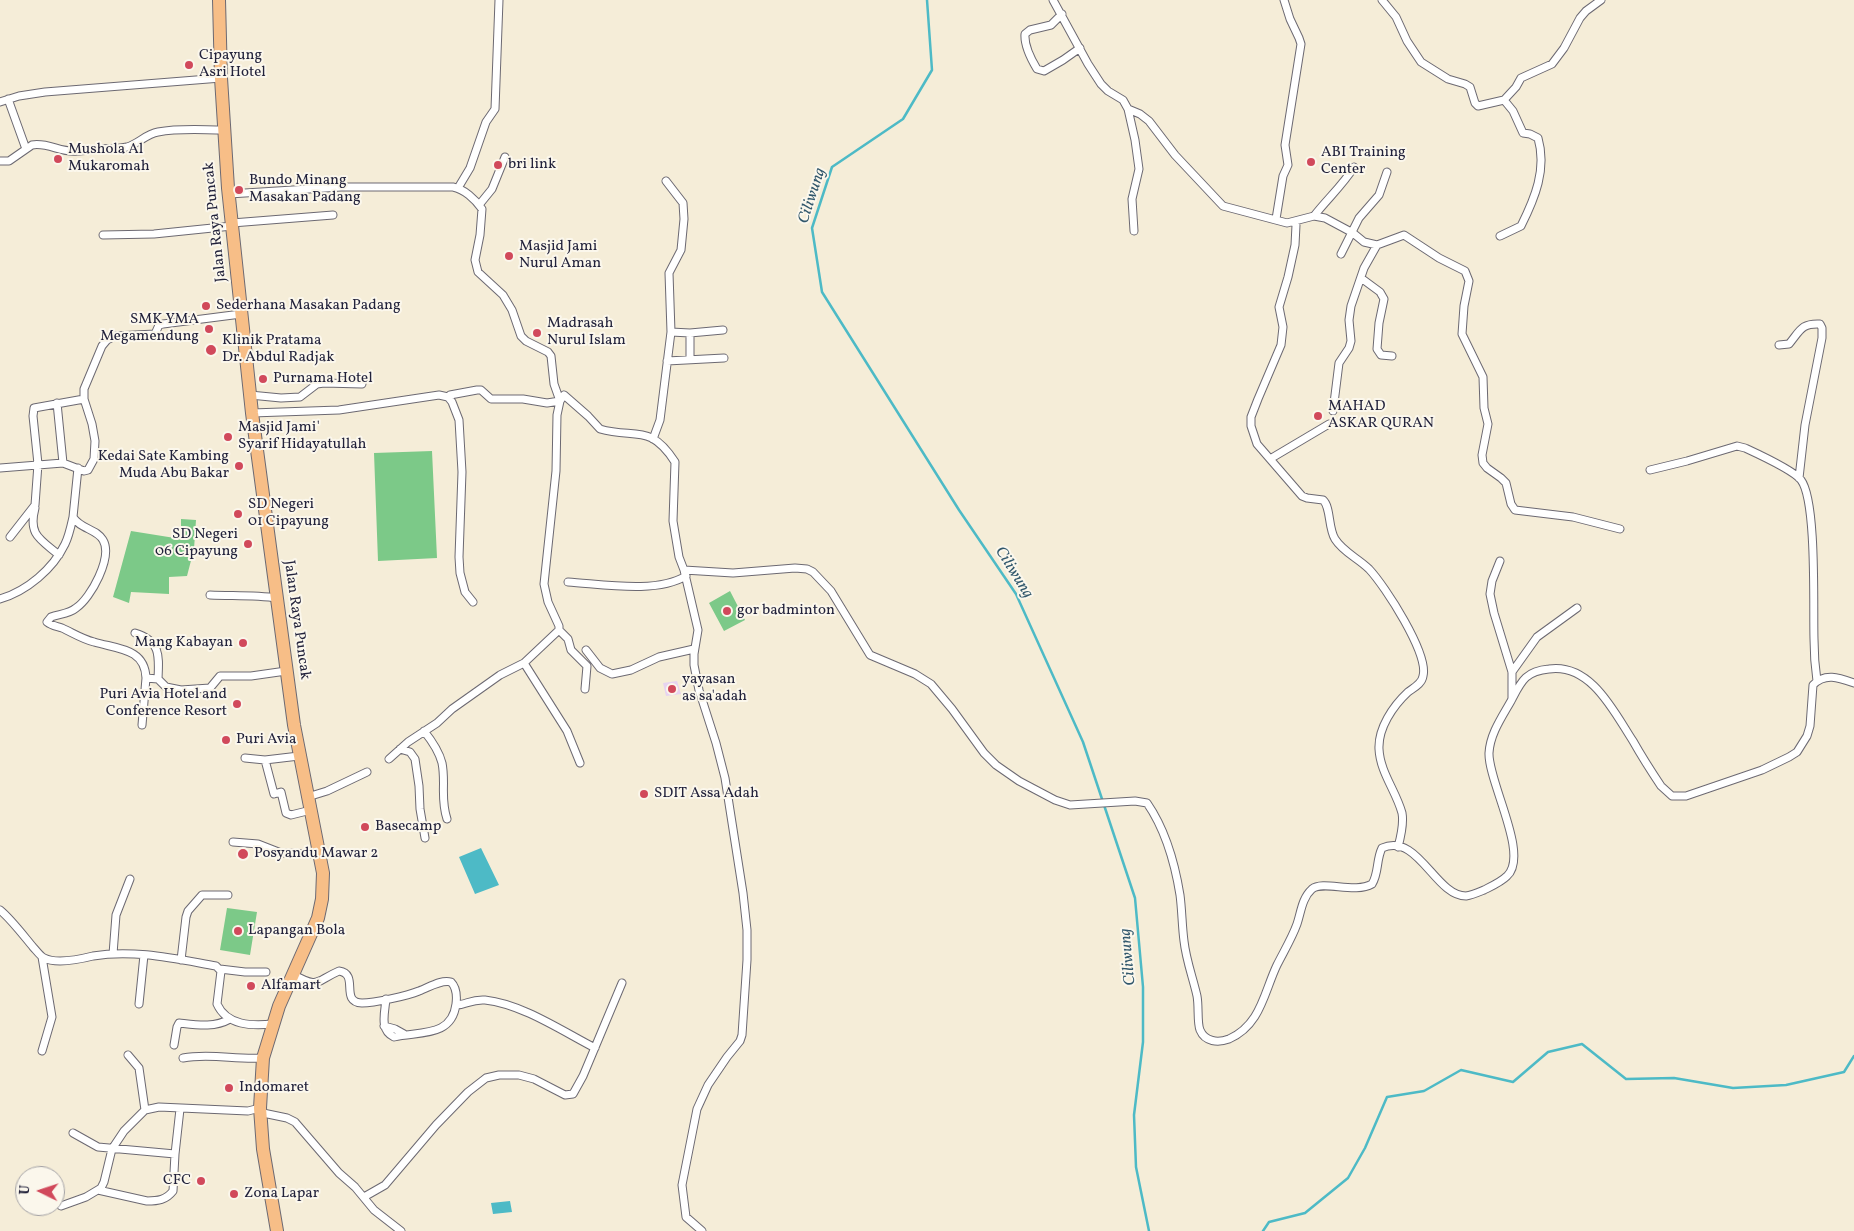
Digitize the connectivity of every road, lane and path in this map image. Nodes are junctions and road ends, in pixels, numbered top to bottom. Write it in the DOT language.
graph roads {
  1 [pos="218,0"];
  2 [pos="499,0"];
  3 [pos="1053,0"];
  4 [pos="1284,0"];
  5 [pos="1382,0"];
  6 [pos="1601,0"];
  7 [pos="1062,14"];
  8 [pos="1080,48"];
  9 [pos="221,78"];
  10 [pos="4,100"];
  11 [pos="1504,100"];
  12 [pos="1128,109"];
  13 [pos="224,130"];
  14 [pos="26,149"];
  15 [pos="506,157"];
  16 [pos="0,161"];
  17 [pos="1354,167"];
  18 [pos="1387,172"];
  19 [pos="666,181"];
  20 [pos="458,188"];
  21 [pos="229,194"];
  22 [pos="479,205"];
  23 [pos="333,215"];
  24 [pos="1314,216"];
  25 [pos="1276,219"];
  26 [pos="1294,222"];
  27 [pos="232,225"];
  28 [pos="1134,230"];
  29 [pos="1353,233"];
  30 [pos="103,235"];
  31 [pos="1500,236"];
  32 [pos="1377,245"];
  33 [pos="1341,254"];
  34 [pos="1361,278"];
  35 [pos="241,314"];
  36 [pos="723,330"];
  37 [pos="671,332"];
  38 [pos="690,333"];
  39 [pos="1779,345"];
  40 [pos="1392,356"];
  41 [pos="724,358"];
  42 [pos="690,359"];
  43 [pos="667,361"];
  44 [pos="362,384"];
  45 [pos="250,395"];
  46 [pos="448,397"];
  47 [pos="84,399"];
  48 [pos="560,401"];
  49 [pos="57,403"];
  50 [pos="1333,411"];
  51 [pos="252,414"];
  52 [pos="1329,424"];
  53 [pos="653,439"];
  54 [pos="1270,459"];
  55 [pos="63,462"];
  56 [pos="38,464"];
  57 [pos="0,468"];
  58 [pos="78,468"];
  59 [pos="1650,470"];
  60 [pos="1799,478"];
  61 [pos="35,505"];
  62 [pos="73,517"];
  63 [pos="1620,529"];
  64 [pos="10,537"];
  65 [pos="59,555"];
  66 [pos="1500,562"];
  67 [pos="685,573"];
  68 [pos="568,582"];
  69 [pos="210,595"];
  70 [pos="277,598"];
  71 [pos="0,599"];
  72 [pos="473,602"];
  73 [pos="1577,608"];
  74 [pos="559,630"];
  75 [pos="135,633"];
  76 [pos="694,649"];
  77 [pos="586,650"];
  78 [pos="524,663"];
  79 [pos="286,671"];
  80 [pos="1512,672"];
  81 [pos="146,678"];
  82 [pos="158,679"];
  83 [pos="1817,681"];
  84 [pos="1854,683"];
  85 [pos="585,689"];
  86 [pos="1512,699"];
  87 [pos="142,725"];
  88 [pos="424,731"];
  89 [pos="400,748"];
  90 [pos="299,756"];
  91 [pos="245,758"];
  92 [pos="389,759"];
  93 [pos="265,760"];
  94 [pos="580,763"];
  95 [pos="367,772"];
  96 [pos="314,794"];
  97 [pos="311,810"];
  98 [pos="447,819"];
  99 [pos="424,838"];
  100 [pos="234,842"];
  101 [pos="1398,847"];
  102 [pos="321,854"];
  103 [pos="130,879"];
  104 [pos="228,895"];
  105 [pos="0,910"];
  106 [pos="113,954"];
  107 [pos="144,955"];
  108 [pos="42,957"];
  109 [pos="182,960"];
  110 [pos="220,969"];
  111 [pos="266,972"];
  112 [pos="292,974"];
  113 [pos="622,984"];
  114 [pos="386,999"];
  115 [pos="139,1004"];
  116 [pos="456,1005"];
  117 [pos="230,1019"];
  118 [pos="273,1024"];
  119 [pos="174,1045"];
  120 [pos="595,1048"];
  121 [pos="42,1051"];
  122 [pos="128,1055"];
  123 [pos="183,1058"];
  124 [pos="262,1058"];
  125 [pos="260,1108"];
  126 [pos="180,1109"];
  127 [pos="145,1110"];
  128 [pos="73,1133"];
  129 [pos="112,1149"];
  130 [pos="175,1154"];
  131 [pos="98,1190"];
  132 [pos="364,1197"];
  133 [pos="65,1205"];
  134 [pos="277,1231"];
  135 [pos="401,1231"];
  136 [pos="702,1231"];
  1 -- 9 [label="highway, Jalan Raya Puncak"];
  2 -- 20 [label="street"];
  3 -- 7 [label="street"];
  4 -- 25 [label="street"];
  5 -- 11 [label="street"];
  6 -- 11 [label="street"];
  7 -- 8 [label="street"];
  7 -- 8 [label="street"];
  8 -- 12 [label="street"];
  9 -- 10 [label="street"];
  9 -- 13 [label="highway, Jalan Raya Puncak"];
  10 -- 14 [label="street"];
  11 -- 31 [label="street"];
  12 -- 25 [label="street"];
  12 -- 28 [label="street"];
  13 -- 14 [label="street"];
  13 -- 21 [label="highway, Jalan Raya Puncak"];
  14 -- 16 [label="street"];
  15 -- 22 [label="street"];
  17 -- 24 [label="street"];
  18 -- 29 [label="street"];
  19 -- 37 [label="street"];
  20 -- 21 [label="street"];
  20 -- 22 [label="street"];
  21 -- 27 [label="highway, Jalan Raya Puncak"];
  22 -- 48 [label="street"];
  23 -- 27 [label="street"];
  24 -- 26 [label="street"];
  24 -- 29 [label="street"];
  25 -- 26 [label="street"];
  26 -- 54 [label="street"];
  27 -- 30 [label="street"];
  27 -- 35 [label="highway, Jalan Raya Puncak"];
  29 -- 32 [label="street"];
  29 -- 33 [label="street"];
  32 -- 34 [label="street"];
  32 -- 63 [label="street"];
  34 -- 40 [label="street"];
  34 -- 50 [label="street"];
  35 -- 45 [label="highway, Jalan Raya Puncak"];
  35 -- 47 [label="street"];
  36 -- 38 [label="street"];
  37 -- 38 [label="street"];
  37 -- 43 [label="street"];
  38 -- 42 [label="street"];
  39 -- 60 [label="street"];
  41 -- 42 [label="street"];
  42 -- 43 [label="street"];
  43 -- 53 [label="street"];
  44 -- 45 [label="street"];
  45 -- 51 [label="highway, Jalan Raya Puncak"];
  46 -- 48 [label="street"];
  46 -- 51 [label="street"];
  46 -- 72 [label="street"];
  47 -- 49 [label="street"];
  47 -- 58 [label="street"];
  48 -- 53 [label="street"];
  48 -- 74 [label="street"];
  49 -- 55 [label="street"];
  49 -- 56 [label="street"];
  51 -- 70 [label="highway, Jalan Raya Puncak"];
  52 -- 54 [label="street"];
  53 -- 67 [label="street"];
  54 -- 101 [label="street"];
  55 -- 56 [label="street"];
  55 -- 58 [label="street"];
  56 -- 57 [label="street"];
  56 -- 61 [label="street"];
  58 -- 62 [label="street"];
  59 -- 60 [label="street"];
  60 -- 83 [label="street"];
  61 -- 64 [label="street"];
  61 -- 65 [label="street"];
  62 -- 65 [label="street"];
  62 -- 81 [label="street"];
  65 -- 71 [label="street"];
  66 -- 80 [label="street"];
  67 -- 68 [label="street"];
  67 -- 76 [label="street"];
  67 -- 101 [label="street"];
  69 -- 70 [label="street"];
  70 -- 79 [label="highway, Jalan Raya Puncak"];
  73 -- 80 [label="street"];
  74 -- 78 [label="street"];
  74 -- 85 [label="street"];
  75 -- 82 [label="street"];
  76 -- 77 [label="street"];
  76 -- 136 [label="street"];
  78 -- 88 [label="street"];
  78 -- 94 [label="street"];
  79 -- 82 [label="street"];
  79 -- 90 [label="highway, Jalan Raya Puncak"];
  80 -- 86 [label="street"];
  81 -- 82 [label="street"];
  81 -- 87 [label="street"];
  83 -- 84 [label="street"];
  83 -- 86 [label="street"];
  86 -- 101 [label="street"];
  88 -- 89 [label="street"];
  88 -- 98 [label="street"];
  89 -- 92 [label="street"];
  89 -- 99 [label="street"];
  90 -- 93 [label="street"];
  90 -- 97 [label="highway, Jalan Raya Puncak"];
  91 -- 93 [label="street"];
  93 -- 97 [label="street"];
  95 -- 96 [label="street"];
  97 -- 102 [label="highway, Jalan Raya Puncak"];
  100 -- 102 [label="street"];
  102 -- 112 [label="highway, Jalan Raya Puncak"];
  103 -- 106 [label="street"];
  104 -- 109 [label="street"];
  105 -- 108 [label="street"];
  106 -- 107 [label="street"];
  106 -- 108 [label="street"];
  107 -- 109 [label="street"];
  107 -- 115 [label="street"];
  108 -- 121 [label="street"];
  109 -- 110 [label="street"];
  110 -- 111 [label="street"];
  110 -- 117 [label="street"];
  112 -- 114 [label="street"];
  112 -- 118 [label="highway, Jalan Raya Puncak"];
  113 -- 120 [label="street"];
  114 -- 116 [label="street"];
  114 -- 116 [label="street"];
  116 -- 120 [label="street"];
  117 -- 118 [label="street"];
  117 -- 119 [label="street"];
  118 -- 124 [label="highway, Jalan Raya Puncak"];
  120 -- 132 [label="street"];
  122 -- 127 [label="street"];
  123 -- 124 [label="street"];
  124 -- 125 [label="highway, Jalan Raya Puncak"];
  125 -- 126 [label="street"];
  125 -- 132 [label="street"];
  125 -- 134 [label="highway, Jalan Raya Puncak"];
  126 -- 127 [label="street"];
  126 -- 130 [label="street"];
  127 -- 129 [label="street"];
  128 -- 129 [label="street"];
  129 -- 130 [label="street"];
  129 -- 131 [label="street"];
  130 -- 131 [label="street"];
  131 -- 133 [label="street"];
  132 -- 135 [label="street"];
}
